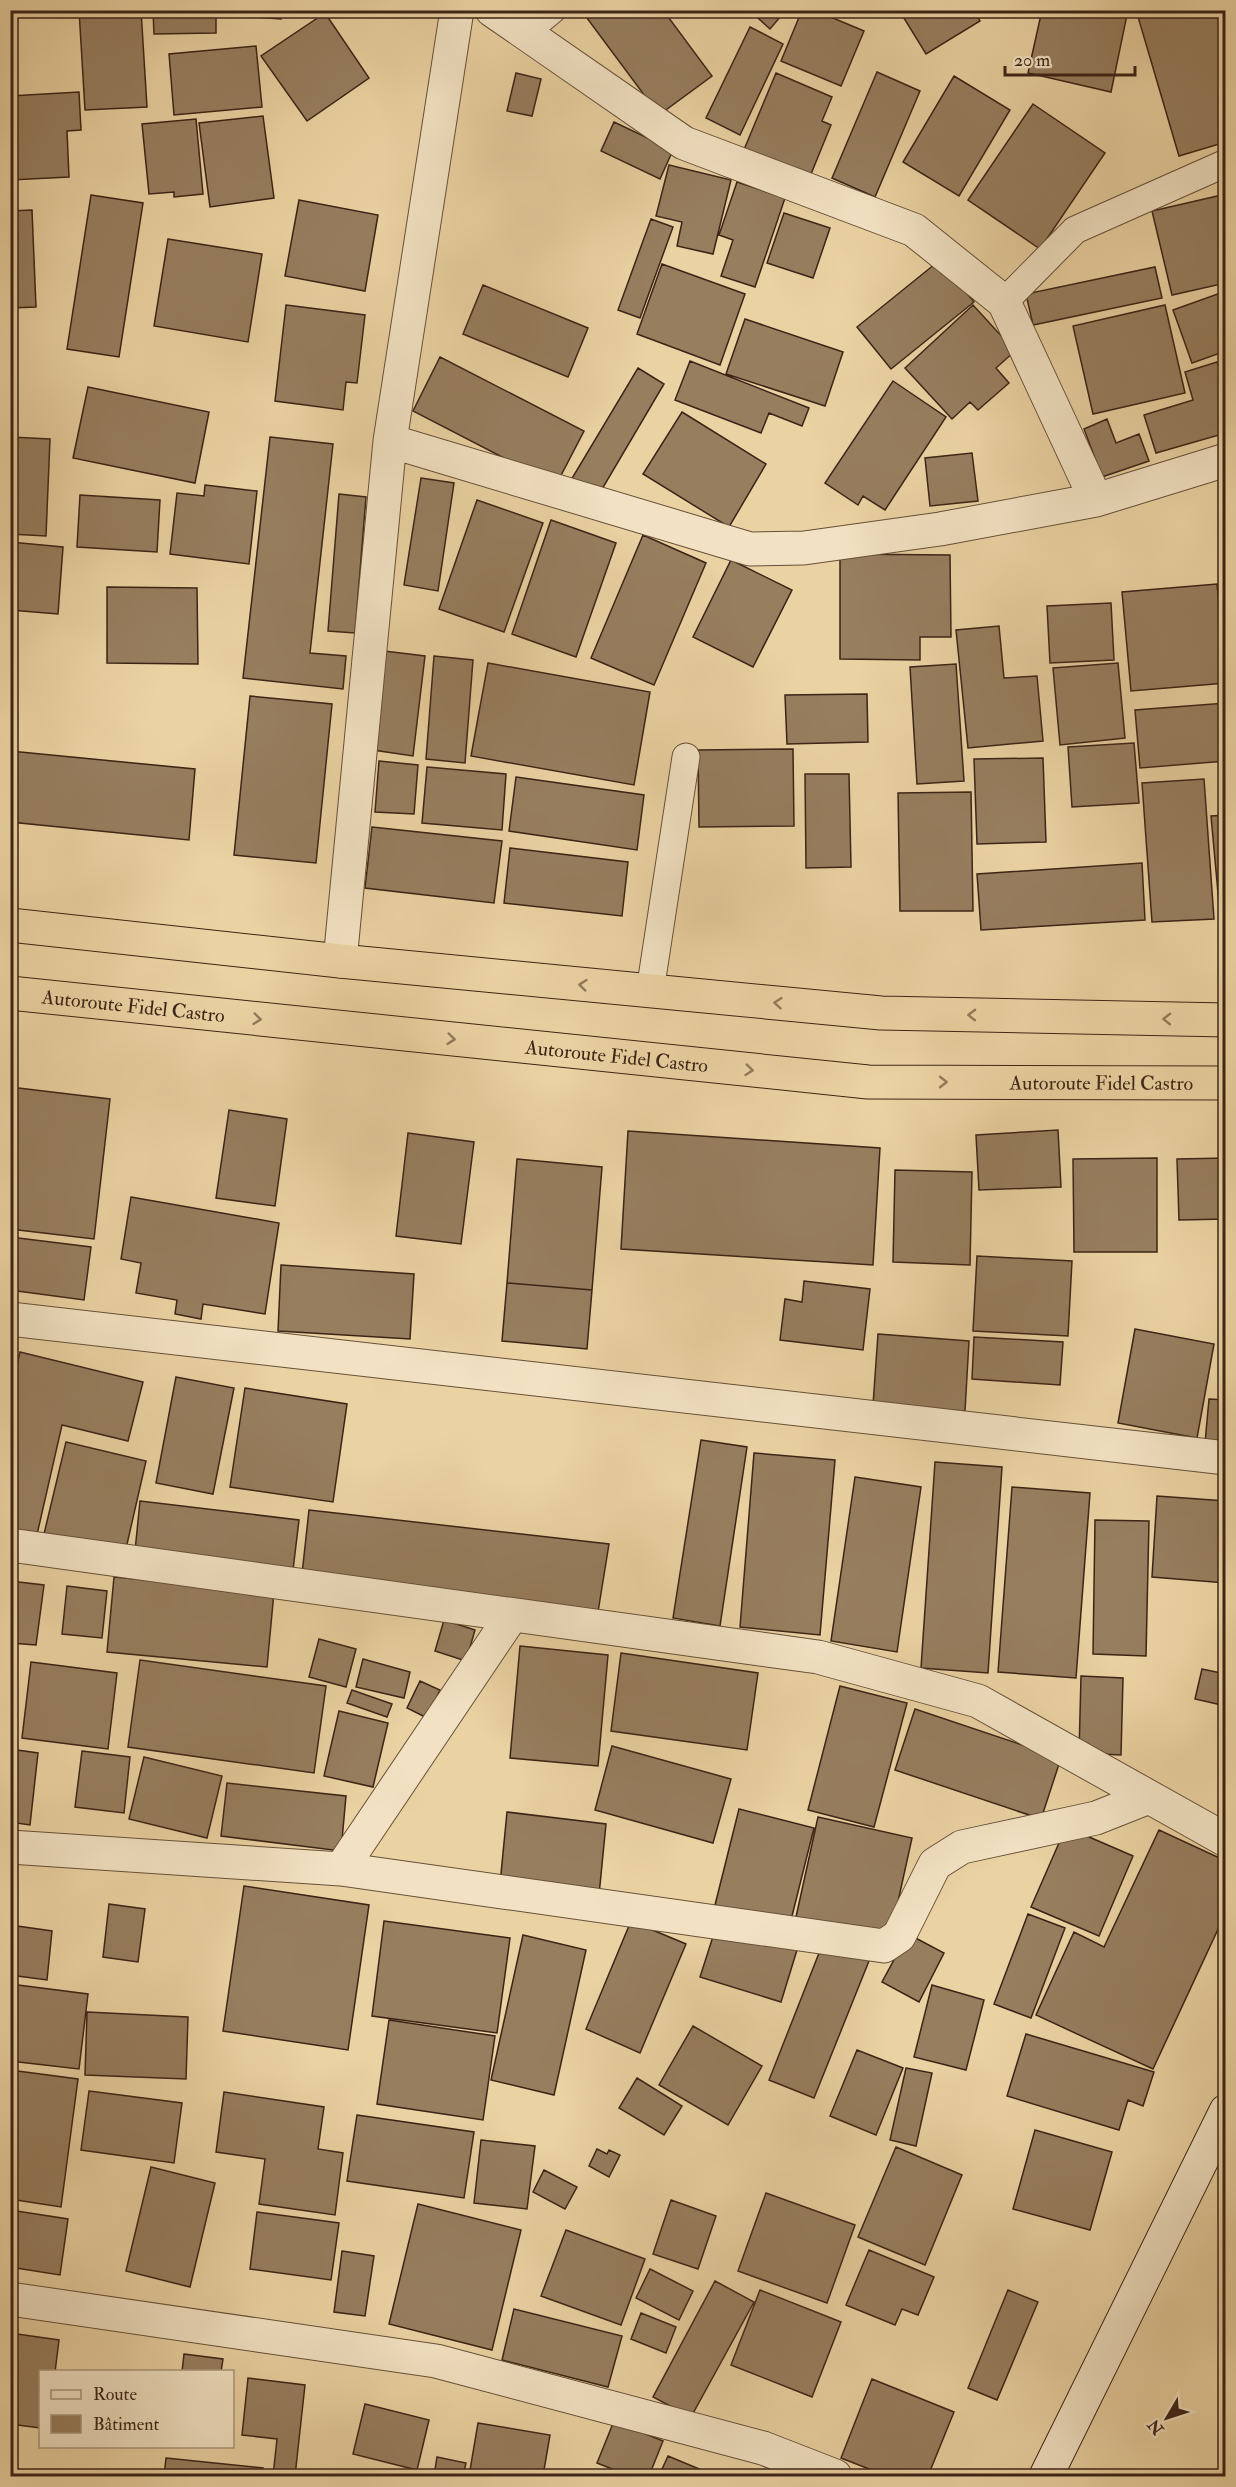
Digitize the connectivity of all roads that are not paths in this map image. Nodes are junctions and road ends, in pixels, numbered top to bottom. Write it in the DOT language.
graph roads {
  1 [pos="457,10"];
  2 [pos="492,10"];
  3 [pos="552,10"];
  4 [pos="524,33"];
  5 [pos="1226,163"];
  6 [pos="1004,302"];
  7 [pos="390,441"];
  8 [pos="1226,460"];
  9 [pos="1096,500"];
  10 [pos="686,757"];
  11 [pos="10,925"];
  12 [pos="340,961"];
  13 [pos="650,991"];
  14 [pos="10,993"];
  15 [pos="1226,1020"];
  16 [pos="1226,1083"];
  17 [pos="10,1319"];
  18 [pos="1226,1458"];
  19 [pos="10,1545"];
  20 [pos="512,1615"];
  21 [pos="1149,1797"];
  22 [pos="1226,1840"];
  23 [pos="10,1847"];
  24 [pos="341,1869"];
  25 [pos="1225,2111"];
  26 [pos="10,2299"];
  27 [pos="835,2476"];
  28 [pos="1046,2476"];
  1 -- 7 [label="street"];
  2 -- 4 [label="street"];
  3 -- 4 [label="lane"];
  4 -- 6 [label="street"];
  5 -- 6 [label="lane"];
  6 -- 9 [label="street"];
  7 -- 9 [label="street"];
  7 -- 12 [label="street"];
  8 -- 9 [label="street"];
  10 -- 13 [label="lane"];
  11 -- 12 [label="highway"];
  13 -- 12 [label="highway, one-way"];
  15 -- 13 [label="highway, one-way"];
  14 -- 16 [label="highway, Autoroute Fidel Castro, one-way"];
  17 -- 18 [label="street"];
  19 -- 20 [label="street"];
  20 -- 21 [label="street"];
  20 -- 24 [label="street"];
  21 -- 22 [label="street"];
  21 -- 24 [label="street"];
  23 -- 24 [label="street"];
  25 -- 28 [label="street"];
  26 -- 27 [label="street"];
}
